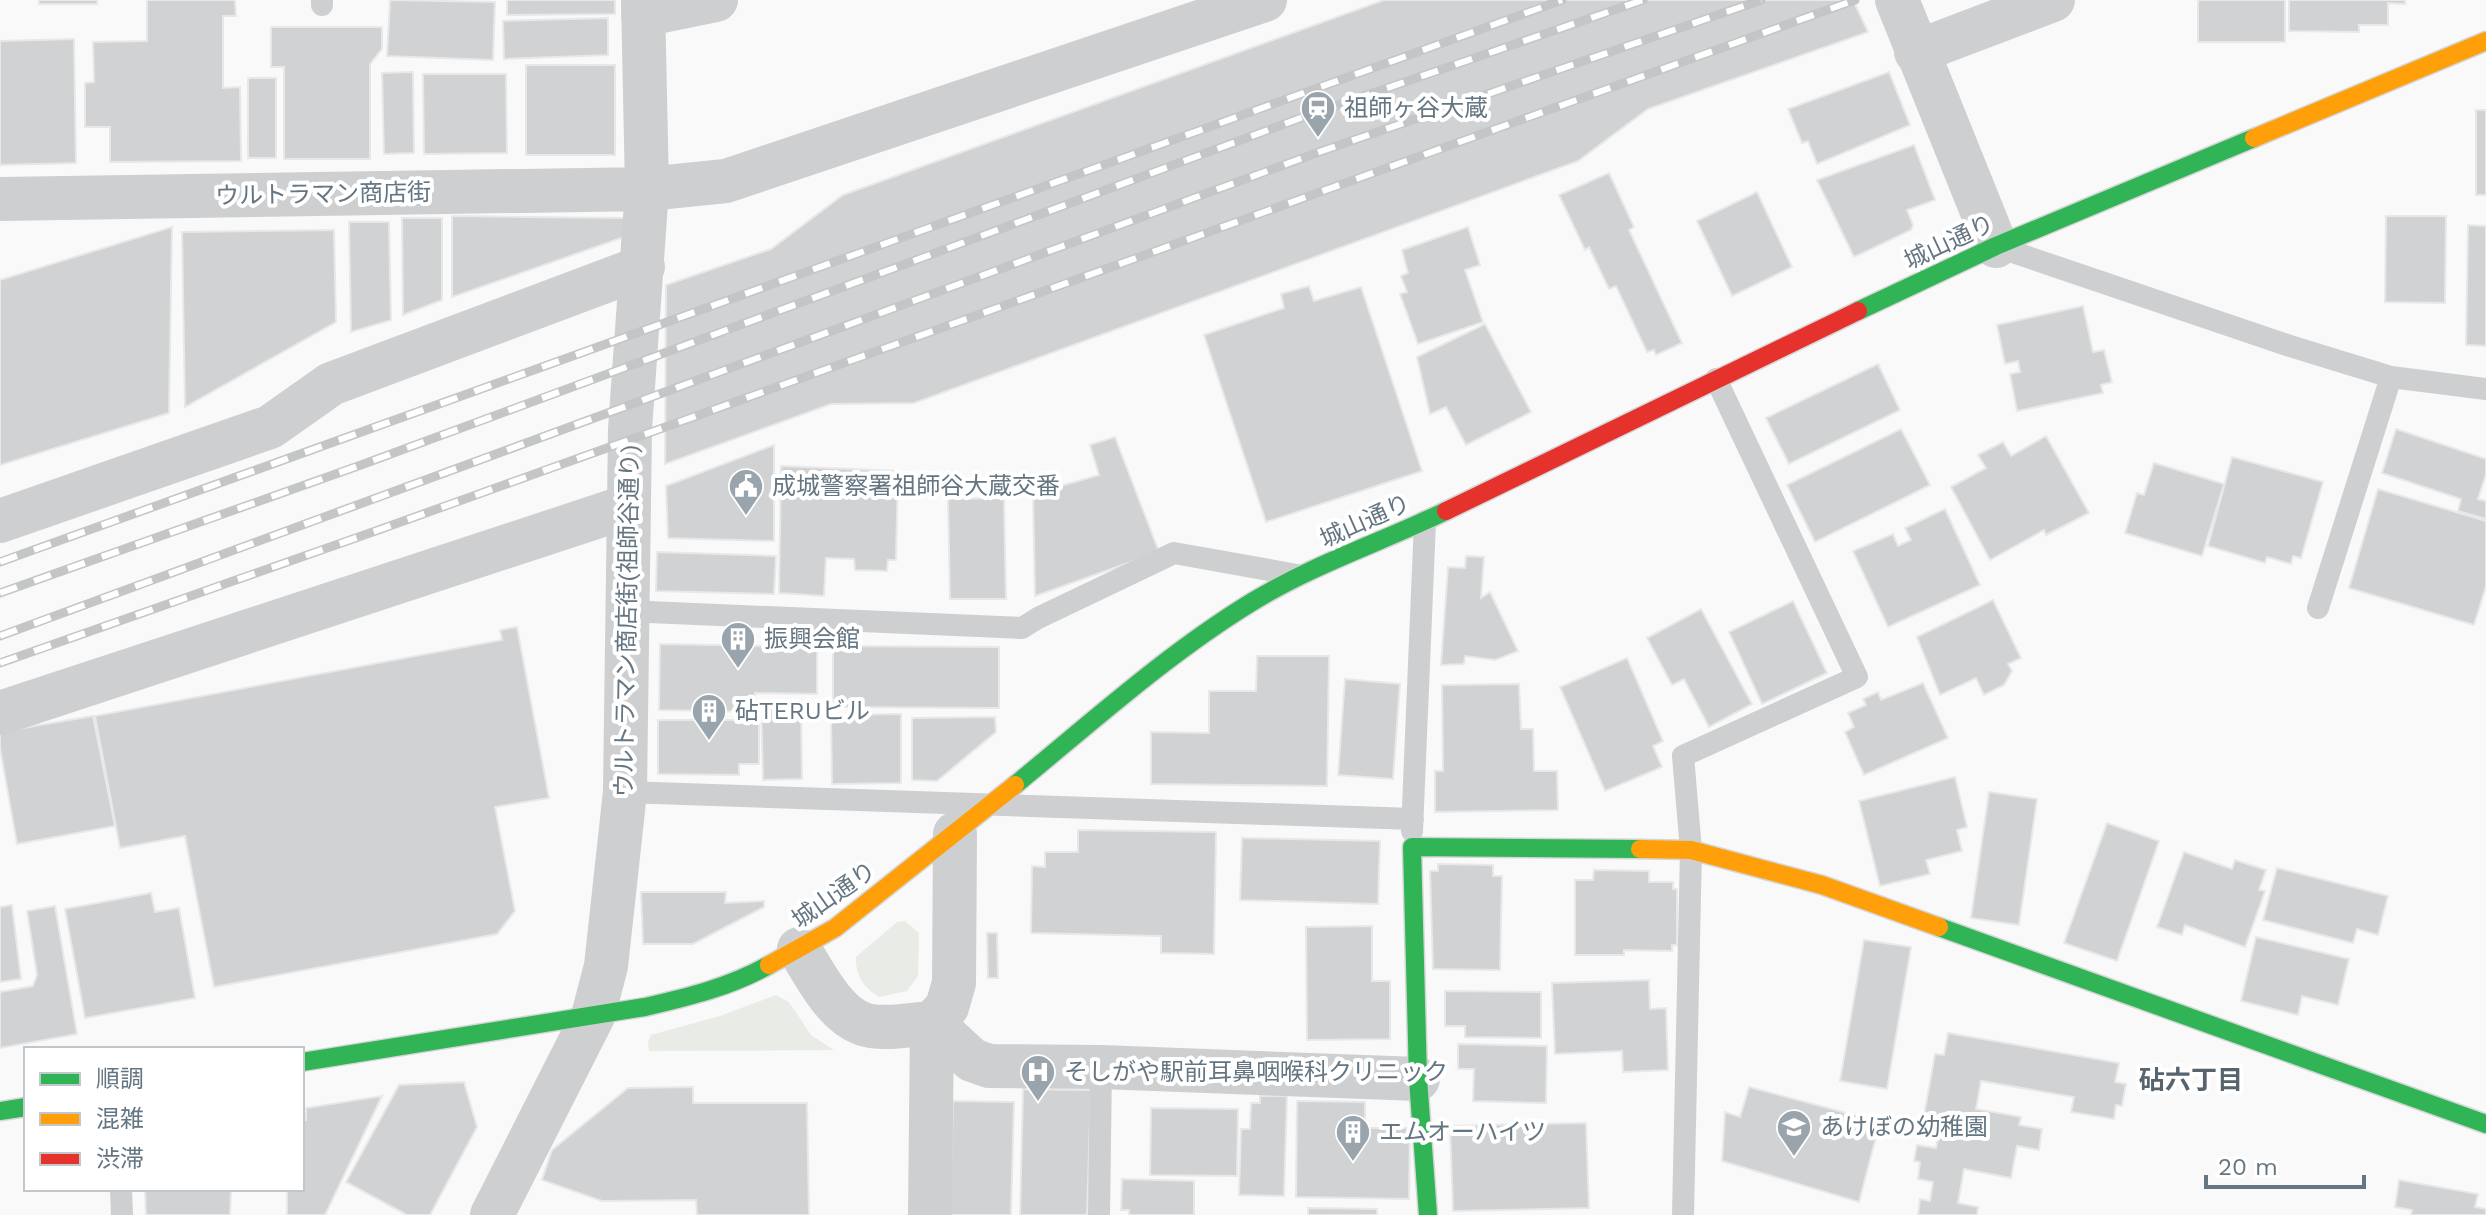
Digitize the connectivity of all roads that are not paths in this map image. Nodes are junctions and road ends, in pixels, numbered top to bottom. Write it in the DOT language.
graph roads {
  1 [pos="716,0"];
  2 [pos="1265,0"];
  3 [pos="1897,0"];
  4 [pos="2053,0"];
  5 [pos="643,7"];
  6 [pos="1206,10"];
  7 [pos="2486,41"];
  8 [pos="1916,52"];
  9 [pos="647,189"];
  10 [pos="0,199"];
  11 [pos="1996,246"];
  12 [pos="643,267"];
  13 [pos="2391,377"];
  14 [pos="1716,379"];
  15 [pos="2486,389"];
  16 [pos="629,506"];
  17 [pos="0,521"];
  18 [pos="1425,521"];
  19 [pos="1299,576"];
  20 [pos="2318,608"];
  21 [pos="626,611"];
  22 [pos="0,713"];
  23 [pos="625,792"];
  24 [pos="1413,819"];
  25 [pos="971,820"];
  26 [pos="1412,847"];
  27 [pos="1691,850"];
  28 [pos="799,949"];
  29 [pos="593,1016"];
  30 [pos="932,1023"];
  31 [pos="304,1062"];
  32 [pos="1101,1067"];
  33 [pos="1418,1079"];
  34 [pos="24,1107"];
  35 [pos="0,1111"];
  36 [pos="2486,1124"];
  37 [pos="121,1191"];
  38 [pos="122,1215"];
  39 [pos="492,1215"];
  40 [pos="930,1215"];
  41 [pos="1099,1215"];
  42 [pos="1428,1215"];
  43 [pos="1683,1215"];
  1 -- 5 [label="street"];
  2 -- 6 [label="street, ウルトラマン商店街"];
  3 -- 8 [label="street"];
  4 -- 8 [label="street"];
  5 -- 9 [label="street, ウルトラマン商店街(祖師谷通り)"];
  6 -- 9 [label="street, ウルトラマン商店街"];
  7 -- 11 [label="street, 城山通り"];
  8 -- 11 [label="street"];
  9 -- 10 [label="street, ウルトラマン商店街"];
  9 -- 12 [label="street, ウルトラマン商店街(祖師谷通り)"];
  11 -- 13 [label="lane"];
  11 -- 14 [label="street, 城山通り"];
  12 -- 16 [label="street, ウルトラマン商店街(祖師谷通り)"];
  12 -- 17 [label="street"];
  13 -- 15 [label="lane"];
  13 -- 20 [label="lane"];
  14 -- 18 [label="street, 城山通り"];
  14 -- 27 [label="lane"];
  16 -- 21 [label="street, ウルトラマン商店街(祖師谷通り)"];
  16 -- 22 [label="street"];
  18 -- 19 [label="street, 城山通り"];
  18 -- 24 [label="lane"];
  19 -- 21 [label="lane"];
  19 -- 25 [label="street, 城山通り"];
  21 -- 23 [label="street, ウルトラマン商店街(祖師谷通り)"];
  23 -- 25 [label="lane"];
  23 -- 29 [label="street, ウルトラマン商店街(祖師谷通り)"];
  24 -- 25 [label="lane"];
  24 -- 26 [label="lane"];
  25 -- 28 [label="street, 城山通り"];
  25 -- 30 [label="street"];
  26 -- 27 [label="street"];
  26 -- 33 [label="street"];
  27 -- 36 [label="street"];
  27 -- 43 [label="lane"];
  28 -- 29 [label="street, 城山通り"];
  28 -- 30 [label="street"];
  29 -- 31 [label="street, 城山通り"];
  29 -- 39 [label="street, ウルトラマン商店街(祖師谷通り)"];
  30 -- 32 [label="street"];
  30 -- 40 [label="street"];
  32 -- 33 [label="street"];
  32 -- 41 [label="lane"];
  33 -- 42 [label="street"];
  34 -- 35 [label="street"];
  37 -- 38 [label="lane"];
}
